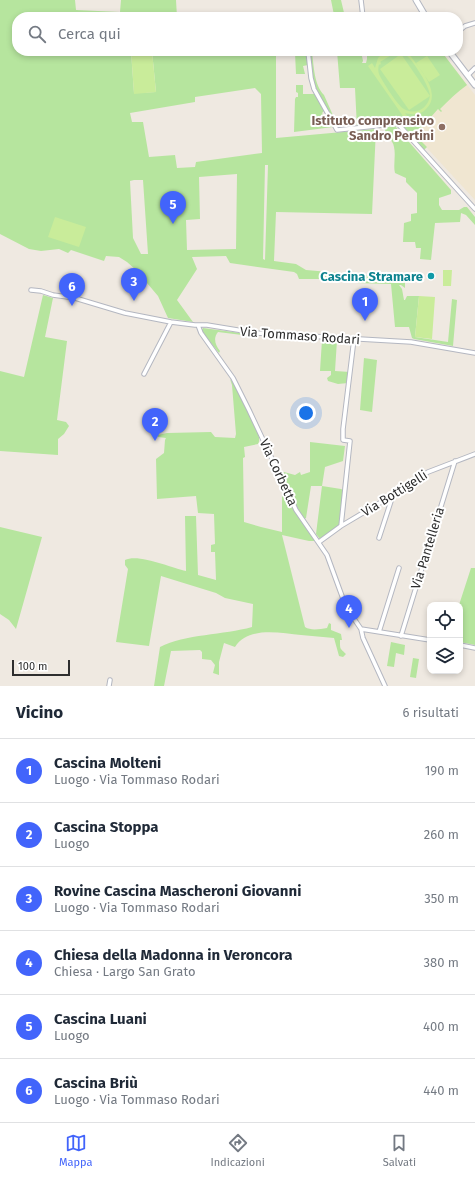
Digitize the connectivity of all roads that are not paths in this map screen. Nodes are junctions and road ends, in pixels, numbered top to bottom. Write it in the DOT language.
graph roads {
  1 [pos="361,0"];
  2 [pos="417,0"];
  3 [pos="362,12"];
  4 [pos="423,12"];
  5 [pos="475,23"];
  6 [pos="463,28"];
  7 [pos="309,56"];
  8 [pos="453,56"];
  9 [pos="475,68"];
  10 [pos="468,75"];
  11 [pos="475,85"];
  12 [pos="475,209"];
  13 [pos="32,290"];
  14 [pos="171,322"];
  15 [pos="198,325"];
  16 [pos="354,339"];
  17 [pos="475,353"];
  18 [pos="144,374"];
  19 [pos="475,454"];
  20 [pos="455,461"];
  21 [pos="393,495"];
  22 [pos="341,526"];
  23 [pos="379,538"];
  24 [pos="319,542"];
  25 [pos="399,568"];
  26 [pos="361,629"];
  27 [pos="379,632"];
  28 [pos="401,636"];
  29 [pos="427,640"];
  30 [pos="463,646"];
  31 [pos="475,648"];
  32 [pos="110,680"];
  33 [pos="109,686"];
  34 [pos="385,686"];
  1 -- 3 [label="street"];
  2 -- 4 [label="street"];
  5 -- 6 [label="street"];
  7 -- 12 [label="street"];
  8 -- 10 [label="street"];
  9 -- 10 [label="street"];
  10 -- 11 [label="street"];
  13 -- 14 [label="street, Via Tommaso Rodari"];
  14 -- 15 [label="street, Via Tommaso Rodari"];
  14 -- 18 [label="street"];
  15 -- 16 [label="street, Via Tommaso Rodari"];
  15 -- 24 [label="street, Via Corbetta"];
  16 -- 17 [label="street, Via Tommaso Rodari"];
  16 -- 22 [label="street"];
  19 -- 20 [label="street, Via Bottigelli"];
  20 -- 21 [label="street, Via Bottigelli"];
  20 -- 28 [label="street, Via Pantelleria"];
  21 -- 22 [label="street, Via Bottigelli"];
  21 -- 23 [label="street"];
  22 -- 24 [label="street, Via Bottigelli"];
  24 -- 26 [label="street, Via Corbetta"];
  25 -- 27 [label="street"];
  26 -- 27 [label="street"];
  26 -- 34 [label="street"];
  27 -- 28 [label="street"];
  28 -- 29 [label="street"];
  30 -- 31 [label="street"];
  32 -- 33 [label="street"];
}
